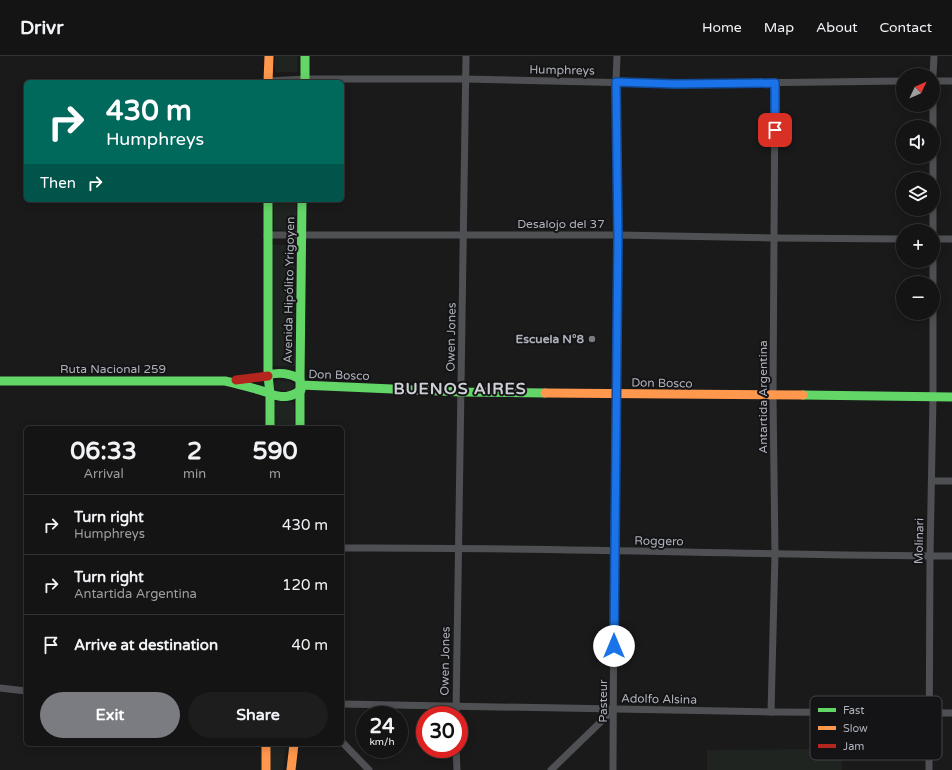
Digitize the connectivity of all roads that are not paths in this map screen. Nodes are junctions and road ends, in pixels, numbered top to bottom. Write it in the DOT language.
graph roads {
  1 [pos="268,56"];
  2 [pos="305,56"];
  3 [pos="466,56"];
  4 [pos="617,56"];
  5 [pos="934,56"];
  6 [pos="933,68"];
  7 [pos="465,78"];
  8 [pos="268,80"];
  9 [pos="305,80"];
  10 [pos="344,80"];
  11 [pos="896,81"];
  12 [pos="940,81"];
  13 [pos="952,81"];
  14 [pos="616,82"];
  15 [pos="775,83"];
  16 [pos="268,202"];
  17 [pos="302,202"];
  18 [pos="267,235"];
  19 [pos="301,235"];
  20 [pos="464,235"];
  21 [pos="618,236"];
  22 [pos="775,238"];
  23 [pos="896,239"];
  24 [pos="940,239"];
  25 [pos="952,239"];
  26 [pos="933,320"];
  27 [pos="268,376"];
  28 [pos="0,381"];
  29 [pos="225,381"];
  30 [pos="301,385"];
  31 [pos="461,392"];
  32 [pos="270,394"];
  33 [pos="617,394"];
  34 [pos="773,396"];
  35 [pos="933,397"];
  36 [pos="952,397"];
  37 [pos="270,426"];
  38 [pos="300,426"];
  39 [pos="932,481"];
  40 [pos="952,482"];
  41 [pos="458,547"];
  42 [pos="344,548"];
  43 [pos="614,552"];
  44 [pos="775,554"];
  45 [pos="930,556"];
  46 [pos="952,556"];
  47 [pos="0,688"];
  48 [pos="24,690"];
  49 [pos="929,696"];
  50 [pos="344,704"];
  51 [pos="455,705"];
  52 [pos="614,709"];
  53 [pos="771,712"];
  54 [pos="810,712"];
  55 [pos="344,744"];
  56 [pos="266,746"];
  57 [pos="294,746"];
  58 [pos="456,758"];
  59 [pos="266,770"];
  60 [pos="291,770"];
  61 [pos="369,770"];
  62 [pos="457,770"];
  63 [pos="551,770"];
  64 [pos="613,770"];
  1 -- 8 [label="main road"];
  2 -- 9 [label="main road"];
  3 -- 7 [label="street, Owen Jones"];
  4 -- 14 [label="street, Pasteur"];
  5 -- 6 [label="street"];
  7 -- 10 [label="street, Humphreys"];
  7 -- 14 [label="street, Humphreys"];
  7 -- 20 [label="street, Owen Jones"];
  11 -- 15 [label="street, Humphreys"];
  12 -- 13 [label="street"];
  14 -- 15 [label="street, Humphreys"];
  14 -- 21 [label="street, Pasteur"];
  15 -- 22 [label="street, Antartida Argentina"];
  16 -- 18 [label="main road, Avenida Hipólito Yrigoyen"];
  17 -- 19 [label="main road, Avenida Hipólito Yrigoyen"];
  18 -- 19 [label="street, Desalojo del 37"];
  18 -- 27 [label="main road, Avenida Hipólito Yrigoyen"];
  19 -- 20 [label="street, Desalojo del 37"];
  19 -- 30 [label="main road, Avenida Hipólito Yrigoyen"];
  20 -- 21 [label="street, Desalojo del 37"];
  20 -- 31 [label="street, Owen Jones"];
  21 -- 22 [label="street, Desalojo del 37"];
  21 -- 33 [label="street, Pasteur"];
  22 -- 23 [label="street, Desalojo del 37"];
  22 -- 34 [label="street, Antartida Argentina"];
  24 -- 25 [label="street"];
  26 -- 35 [label="street, Molinari"];
  27 -- 29 [label="main road, Ruta Nacional 259"];
  27 -- 30 [label="main road"];
  27 -- 32 [label="main road"];
  28 -- 29 [label="main road, Ruta Nacional 259"];
  29 -- 32 [label="main road, Ruta Nacional 259"];
  30 -- 31 [label="main road, Don Bosco"];
  30 -- 32 [label="main road"];
  30 -- 38 [label="main road, Avenida Hipólito Yrigoyen"];
  31 -- 33 [label="main road, Don Bosco"];
  31 -- 41 [label="street, Owen Jones"];
  32 -- 37 [label="main road"];
  33 -- 34 [label="main road, Don Bosco"];
  33 -- 43 [label="street, Pasteur"];
  34 -- 35 [label="main road, Don Bosco"];
  34 -- 44 [label="street, Antartida Argentina"];
  35 -- 36 [label="main road, Don Bosco"];
  35 -- 39 [label="street, Molinari"];
  39 -- 40 [label="street"];
  39 -- 45 [label="street, Molinari"];
  41 -- 42 [label="street, Roggero"];
  41 -- 43 [label="street, Roggero"];
  41 -- 51 [label="street, Owen Jones"];
  43 -- 44 [label="street, Roggero"];
  43 -- 52 [label="street, Pasteur"];
  44 -- 45 [label="street, Roggero"];
  44 -- 53 [label="street, Antartida Argentina"];
  45 -- 46 [label="street, Roggero"];
  45 -- 49 [label="street, Molinari"];
  47 -- 48 [label="street"];
  50 -- 51 [label="street, Adolfo Alsina"];
  51 -- 52 [label="street, Adolfo Alsina"];
  52 -- 53 [label="street, Adolfo Alsina"];
  52 -- 63 [label="street"];
  52 -- 64 [label="street, Pasteur"];
  53 -- 54 [label="street, Adolfo Alsina"];
  55 -- 61 [label="street"];
  56 -- 59 [label="main road"];
  57 -- 60 [label="main road"];
  58 -- 62 [label="street"];
}
